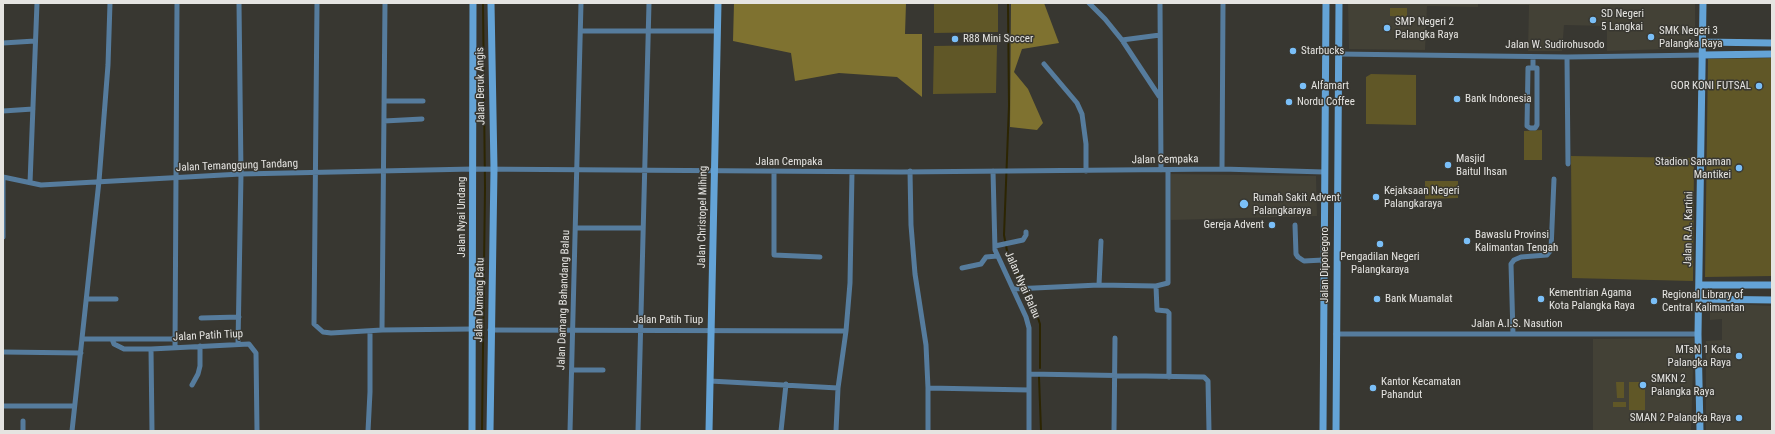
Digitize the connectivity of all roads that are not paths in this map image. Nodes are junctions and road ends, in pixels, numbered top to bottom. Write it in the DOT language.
graph roads {
  1 [pos="37,3"];
  2 [pos="110,3"];
  3 [pos="177,3"];
  4 [pos="239,3"];
  5 [pos="317,3"];
  6 [pos="384,3"];
  7 [pos="473,3"];
  8 [pos="491,3"];
  9 [pos="581,3"];
  10 [pos="649,3"];
  11 [pos="718,3"];
  12 [pos="1089,3"];
  13 [pos="1160,3"];
  14 [pos="1223,3"];
  15 [pos="1326,3"];
  16 [pos="1339,3"];
  17 [pos="1703,3"];
  18 [pos="581,31"];
  19 [pos="649,31"];
  20 [pos="717,31"];
  21 [pos="1160,35"];
  22 [pos="1122,40"];
  23 [pos="35,41"];
  24 [pos="1703,42"];
  25 [pos="3,43"];
  26 [pos="1772,43"];
  27 [pos="1338,54"];
  28 [pos="1772,54"];
  29 [pos="1702,55"];
  30 [pos="1533,57"];
  31 [pos="1568,57"];
  32 [pos="1044,64"];
  33 [pos="1533,68"];
  34 [pos="1160,96"];
  35 [pos="384,101"];
  36 [pos="422,101"];
  37 [pos="33,109"];
  38 [pos="3,111"];
  39 [pos="422,119"];
  40 [pos="384,121"];
  41 [pos="1568,164"];
  42 [pos="474,169"];
  43 [pos="492,169"];
  44 [pos="384,170"];
  45 [pos="577,170"];
  46 [pos="1161,170"];
  47 [pos="1168,170"];
  48 [pos="1222,170"];
  49 [pos="643,171"];
  50 [pos="715,171"];
  51 [pos="993,171"];
  52 [pos="1086,171"];
  53 [pos="1337,171"];
  54 [pos="774,172"];
  55 [pos="852,172"];
  56 [pos="910,172"];
  57 [pos="1324,172"];
  58 [pos="314,173"];
  59 [pos="241,174"];
  60 [pos="3,177"];
  61 [pos="177,179"];
  62 [pos="1554,179"];
  63 [pos="99,181"];
  64 [pos="30,183"];
  65 [pos="1295,225"];
  66 [pos="577,228"];
  67 [pos="643,228"];
  68 [pos="1026,232"];
  69 [pos="1324,236"];
  70 [pos="1336,236"];
  71 [pos="3,237"];
  72 [pos="1101,241"];
  73 [pos="999,245"];
  74 [pos="997,256"];
  75 [pos="820,257"];
  76 [pos="1323,260"];
  77 [pos="962,268"];
  78 [pos="1699,285"];
  79 [pos="1772,285"];
  80 [pos="1099,286"];
  81 [pos="1156,286"];
  82 [pos="1017,288"];
  83 [pos="1699,298"];
  84 [pos="87,299"];
  85 [pos="116,299"];
  86 [pos="1772,300"];
  87 [pos="239,316"];
  88 [pos="200,318"];
  89 [pos="473,329"];
  90 [pos="382,330"];
  91 [pos="490,330"];
  92 [pos="573,330"];
  93 [pos="641,330"];
  94 [pos="370,331"];
  95 [pos="712,331"];
  96 [pos="846,331"];
  97 [pos="1336,334"];
  98 [pos="1513,334"];
  99 [pos="1698,334"];
  100 [pos="1115,338"];
  101 [pos="82,339"];
  102 [pos="112,339"];
  103 [pos="176,339"];
  104 [pos="238,344"];
  105 [pos="200,346"];
  106 [pos="175,348"];
  107 [pos="151,350"];
  108 [pos="3,352"];
  109 [pos="81,353"];
  110 [pos="572,370"];
  111 [pos="603,370"];
  112 [pos="1034,374"];
  113 [pos="1115,376"];
  114 [pos="1169,377"];
  115 [pos="710,381"];
  116 [pos="786,384"];
  117 [pos="192,385"];
  118 [pos="838,388"];
  119 [pos="928,388"];
  120 [pos="1029,390"];
  121 [pos="3,406"];
  122 [pos="74,406"];
  123 [pos="1323,414"];
  124 [pos="1336,414"];
  125 [pos="23,421"];
  126 [pos="23,431"];
  127 [pos="72,431"];
  128 [pos="152,431"];
  129 [pos="257,431"];
  130 [pos="368,431"];
  131 [pos="472,431"];
  132 [pos="490,431"];
  133 [pos="570,431"];
  134 [pos="638,431"];
  135 [pos="709,431"];
  136 [pos="780,431"];
  137 [pos="836,431"];
  138 [pos="928,431"];
  139 [pos="1029,431"];
  140 [pos="1114,431"];
  141 [pos="1209,431"];
  142 [pos="1323,431"];
  143 [pos="1336,431"];
  144 [pos="1700,431"];
  1 -- 23 [label="street"];
  2 -- 63 [label="street"];
  3 -- 61 [label="street"];
  4 -- 59 [label="street"];
  5 -- 58 [label="street"];
  6 -- 35 [label="street"];
  7 -- 42 [label="street, Jalan Nyai Undang"];
  8 -- 43 [label="street, Jalan Beruk Angis"];
  9 -- 18 [label="street, Jalan Damang Bahandang Balau"];
  10 -- 19 [label="street"];
  11 -- 20 [label="street, Jalan Christopel Mihing"];
  12 -- 22 [label="street"];
  13 -- 21 [label="street"];
  14 -- 48 [label="street"];
  15 -- 57 [label="street, Jalan Diponegoro"];
  16 -- 27 [label="street, Jalan Diponegoro"];
  17 -- 24 [label="street, Jalan R.A. Kartini"];
  18 -- 19 [label="street"];
  18 -- 45 [label="street, Jalan Damang Bahandang Balau"];
  19 -- 20 [label="street"];
  19 -- 49 [label="street"];
  20 -- 50 [label="street, Jalan Christopel Mihing"];
  21 -- 22 [label="street"];
  21 -- 34 [label="street"];
  22 -- 34 [label="street"];
  23 -- 25 [label="street"];
  23 -- 37 [label="street"];
  24 -- 26 [label="street"];
  24 -- 29 [label="street, Jalan R.A. Kartini"];
  27 -- 30 [label="street, Jalan W. Sudirohusodo"];
  27 -- 53 [label="street, Jalan Diponegoro"];
  28 -- 29 [label="street, Jalan W. Sudirohusodo"];
  29 -- 31 [label="street, Jalan W. Sudirohusodo"];
  29 -- 78 [label="street, Jalan R.A. Kartini"];
  30 -- 31 [label="street, Jalan W. Sudirohusodo"];
  30 -- 33 [label="street"];
  31 -- 41 [label="street"];
  32 -- 52 [label="street"];
  33 -- 33 [label="street"];
  34 -- 46 [label="street"];
  35 -- 36 [label="street"];
  35 -- 40 [label="street"];
  37 -- 38 [label="street"];
  37 -- 64 [label="street"];
  39 -- 40 [label="street"];
  40 -- 44 [label="street"];
  42 -- 43 [label="street, Jalan Temanggung Tandang"];
  42 -- 44 [label="street, Jalan Temanggung Tandang"];
  42 -- 89 [label="street, Jalan Nyai Undang"];
  43 -- 45 [label="street, Jalan Cempaka"];
  43 -- 91 [label="street, Jalan Dumang Batu"];
  44 -- 58 [label="street, Jalan Temanggung Tandang"];
  44 -- 90 [label="street"];
  45 -- 49 [label="street, Jalan Cempaka"];
  45 -- 66 [label="street, Jalan Damang Bahandang Balau"];
  46 -- 47 [label="street, Jalan Cempaka"];
  46 -- 52 [label="street, Jalan Cempaka"];
  47 -- 48 [label="street, Jalan Cempaka"];
  47 -- 81 [label="street"];
  48 -- 57 [label="street, Jalan Cempaka"];
  49 -- 50 [label="street, Jalan Cempaka"];
  49 -- 67 [label="street"];
  50 -- 54 [label="street, Jalan Cempaka"];
  50 -- 95 [label="street, Jalan Christopel Mihing"];
  51 -- 52 [label="street, Jalan Cempaka"];
  51 -- 56 [label="street, Jalan Cempaka"];
  51 -- 73 [label="street, Jalan Nyai Balau"];
  53 -- 57 [label="street"];
  53 -- 70 [label="street, Jalan Diponegoro"];
  54 -- 55 [label="street, Jalan Cempaka"];
  54 -- 75 [label="street"];
  55 -- 56 [label="street, Jalan Cempaka"];
  55 -- 96 [label="street"];
  56 -- 119 [label="street"];
  57 -- 69 [label="street, Jalan Diponegoro"];
  58 -- 59 [label="street, Jalan Temanggung Tandang"];
  58 -- 94 [label="street"];
  59 -- 61 [label="street, Jalan Temanggung Tandang"];
  59 -- 87 [label="street"];
  60 -- 64 [label="street, Jalan Temanggung Tandang"];
  60 -- 71 [label="street"];
  61 -- 63 [label="street, Jalan Temanggung Tandang"];
  61 -- 103 [label="street"];
  62 -- 98 [label="street"];
  63 -- 64 [label="street, Jalan Temanggung Tandang"];
  63 -- 84 [label="street"];
  65 -- 76 [label="street"];
  66 -- 67 [label="street"];
  66 -- 92 [label="street, Jalan Damang Bahandang Balau"];
  67 -- 93 [label="street"];
  68 -- 73 [label="street"];
  69 -- 70 [label="street"];
  69 -- 76 [label="street, Jalan Diponegoro"];
  70 -- 97 [label="street, Jalan Diponegoro"];
  72 -- 80 [label="street"];
  73 -- 74 [label="street, Jalan Nyai Balau"];
  74 -- 77 [label="street"];
  74 -- 82 [label="street, Jalan Nyai Balau"];
  76 -- 123 [label="street, Jalan Diponegoro"];
  78 -- 79 [label="street"];
  78 -- 83 [label="street, Jalan R.A. Kartini"];
  80 -- 81 [label="street"];
  80 -- 82 [label="street"];
  81 -- 114 [label="street"];
  82 -- 112 [label="street, Jalan Nyai Balau"];
  83 -- 86 [label="street"];
  83 -- 99 [label="street, Jalan R.A. Kartini"];
  84 -- 85 [label="street"];
  84 -- 101 [label="street"];
  87 -- 88 [label="street"];
  87 -- 104 [label="street"];
  89 -- 90 [label="street"];
  89 -- 131 [label="street, Jalan Nyai Undang"];
  90 -- 94 [label="street"];
  91 -- 92 [label="street, Jalan Patih Tiup"];
  91 -- 132 [label="street, Jalan Dumang Batu"];
  92 -- 93 [label="street, Jalan Patih Tiup"];
  92 -- 110 [label="street, Jalan Damang Bahandang Balau"];
  93 -- 95 [label="street, Jalan Patih Tiup"];
  93 -- 134 [label="street"];
  94 -- 130 [label="street"];
  95 -- 96 [label="street, Jalan Patih Tiup"];
  95 -- 115 [label="street, Jalan Christopel Mihing"];
  96 -- 118 [label="street"];
  97 -- 98 [label="street, Jalan A.I.S. Nasution"];
  97 -- 124 [label="street, Jalan Diponegoro"];
  98 -- 99 [label="street, Jalan A.I.S. Nasution"];
  99 -- 144 [label="street, Jalan R.A. Kartini"];
  100 -- 113 [label="street"];
  101 -- 102 [label="street"];
  101 -- 109 [label="street"];
  102 -- 103 [label="street"];
  102 -- 107 [label="street, Jalan Patih Tiup"];
  103 -- 106 [label="street"];
  104 -- 105 [label="street, Jalan Patih Tiup"];
  104 -- 129 [label="street, Jalan Patih Tiup"];
  105 -- 106 [label="street, Jalan Patih Tiup"];
  105 -- 117 [label="street"];
  106 -- 107 [label="street, Jalan Patih Tiup"];
  107 -- 128 [label="street"];
  108 -- 109 [label="street"];
  109 -- 122 [label="street"];
  110 -- 111 [label="street"];
  110 -- 133 [label="street, Jalan Damang Bahandang Balau"];
  112 -- 113 [label="street"];
  112 -- 120 [label="street, Jalan Nyai Balau"];
  113 -- 114 [label="street"];
  113 -- 140 [label="street"];
  114 -- 141 [label="street"];
  115 -- 116 [label="street"];
  115 -- 135 [label="street, Jalan Christopel Mihing"];
  116 -- 118 [label="street"];
  116 -- 136 [label="street"];
  118 -- 137 [label="street"];
  119 -- 120 [label="street"];
  119 -- 138 [label="street"];
  120 -- 139 [label="street, Jalan Nyai Balau"];
  121 -- 122 [label="street"];
  122 -- 127 [label="street"];
  123 -- 124 [label="street"];
  123 -- 142 [label="street, Jalan Diponegoro"];
  124 -- 143 [label="street, Jalan Diponegoro"];
  125 -- 126 [label="street"];
}
